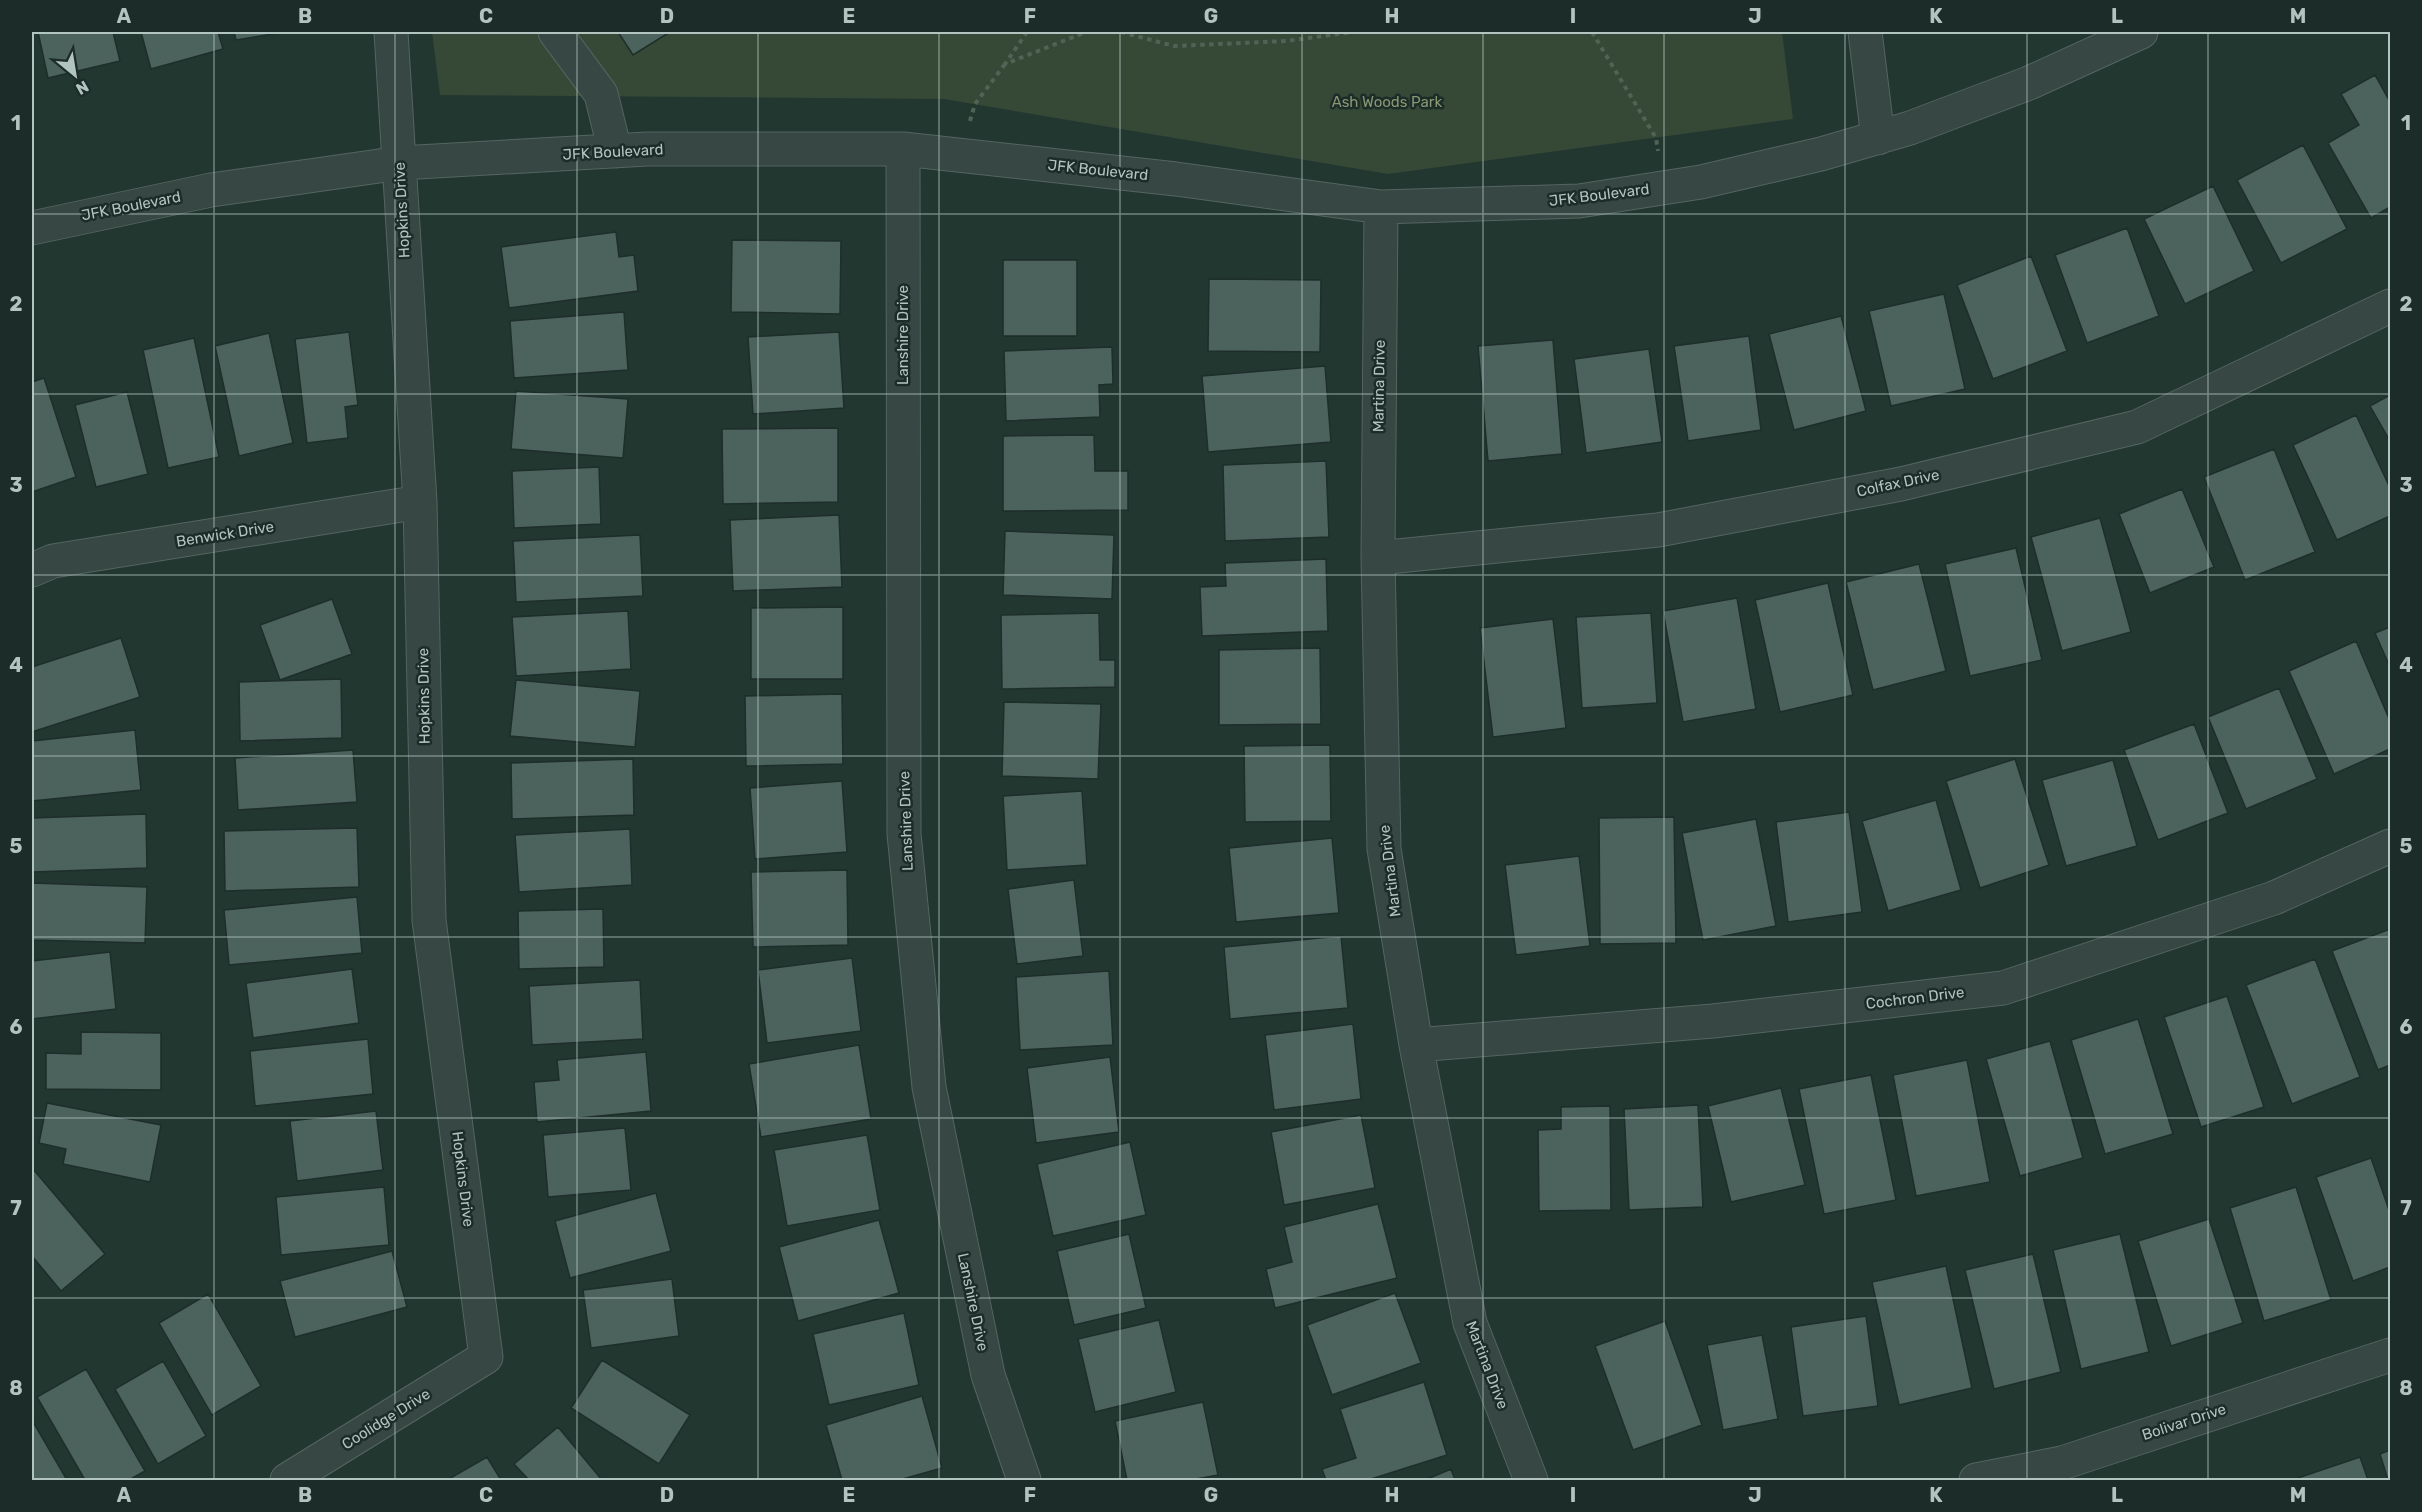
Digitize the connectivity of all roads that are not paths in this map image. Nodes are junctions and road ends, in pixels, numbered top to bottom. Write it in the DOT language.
graph roads {
  1 [pos="391,32"];
  2 [pos="555,32"];
  3 [pos="1865,32"];
  4 [pos="2141,32"];
  5 [pos="1878,138"];
  6 [pos="903,148"];
  7 [pos="615,151"];
  8 [pos="400,163"];
  9 [pos="1381,207"];
  10 [pos="32,228"];
  11 [pos="2391,306"];
  12 [pos="420,502"];
  13 [pos="1377,558"];
  14 [pos="32,570"];
  15 [pos="2391,846"];
  16 [pos="1416,1044"];
  17 [pos="2391,1355"];
  18 [pos="486,1357"];
  19 [pos="287,1480"];
  20 [pos="1024,1480"];
  21 [pos="1531,1480"];
  22 [pos="1976,1480"];
  1 -- 8 [label="street, Hopkins Drive"];
  2 -- 7 [label="street"];
  3 -- 5 [label="street"];
  4 -- 5 [label="street, JFK Boulevard"];
  5 -- 9 [label="street, JFK Boulevard"];
  6 -- 7 [label="street, JFK Boulevard"];
  6 -- 9 [label="street, JFK Boulevard"];
  6 -- 20 [label="street, Lanshire Drive"];
  7 -- 8 [label="street, JFK Boulevard"];
  8 -- 10 [label="street, JFK Boulevard"];
  8 -- 12 [label="street, Hopkins Drive"];
  9 -- 13 [label="street, Martina Drive"];
  11 -- 13 [label="street, Colfax Drive"];
  12 -- 14 [label="street, Benwick Drive"];
  12 -- 18 [label="street, Hopkins Drive"];
  13 -- 16 [label="street, Martina Drive"];
  15 -- 16 [label="street, Cochron Drive"];
  16 -- 21 [label="street, Martina Drive"];
  17 -- 22 [label="street, Bolivar Drive"];
  18 -- 19 [label="street, Coolidge Drive"];
}
